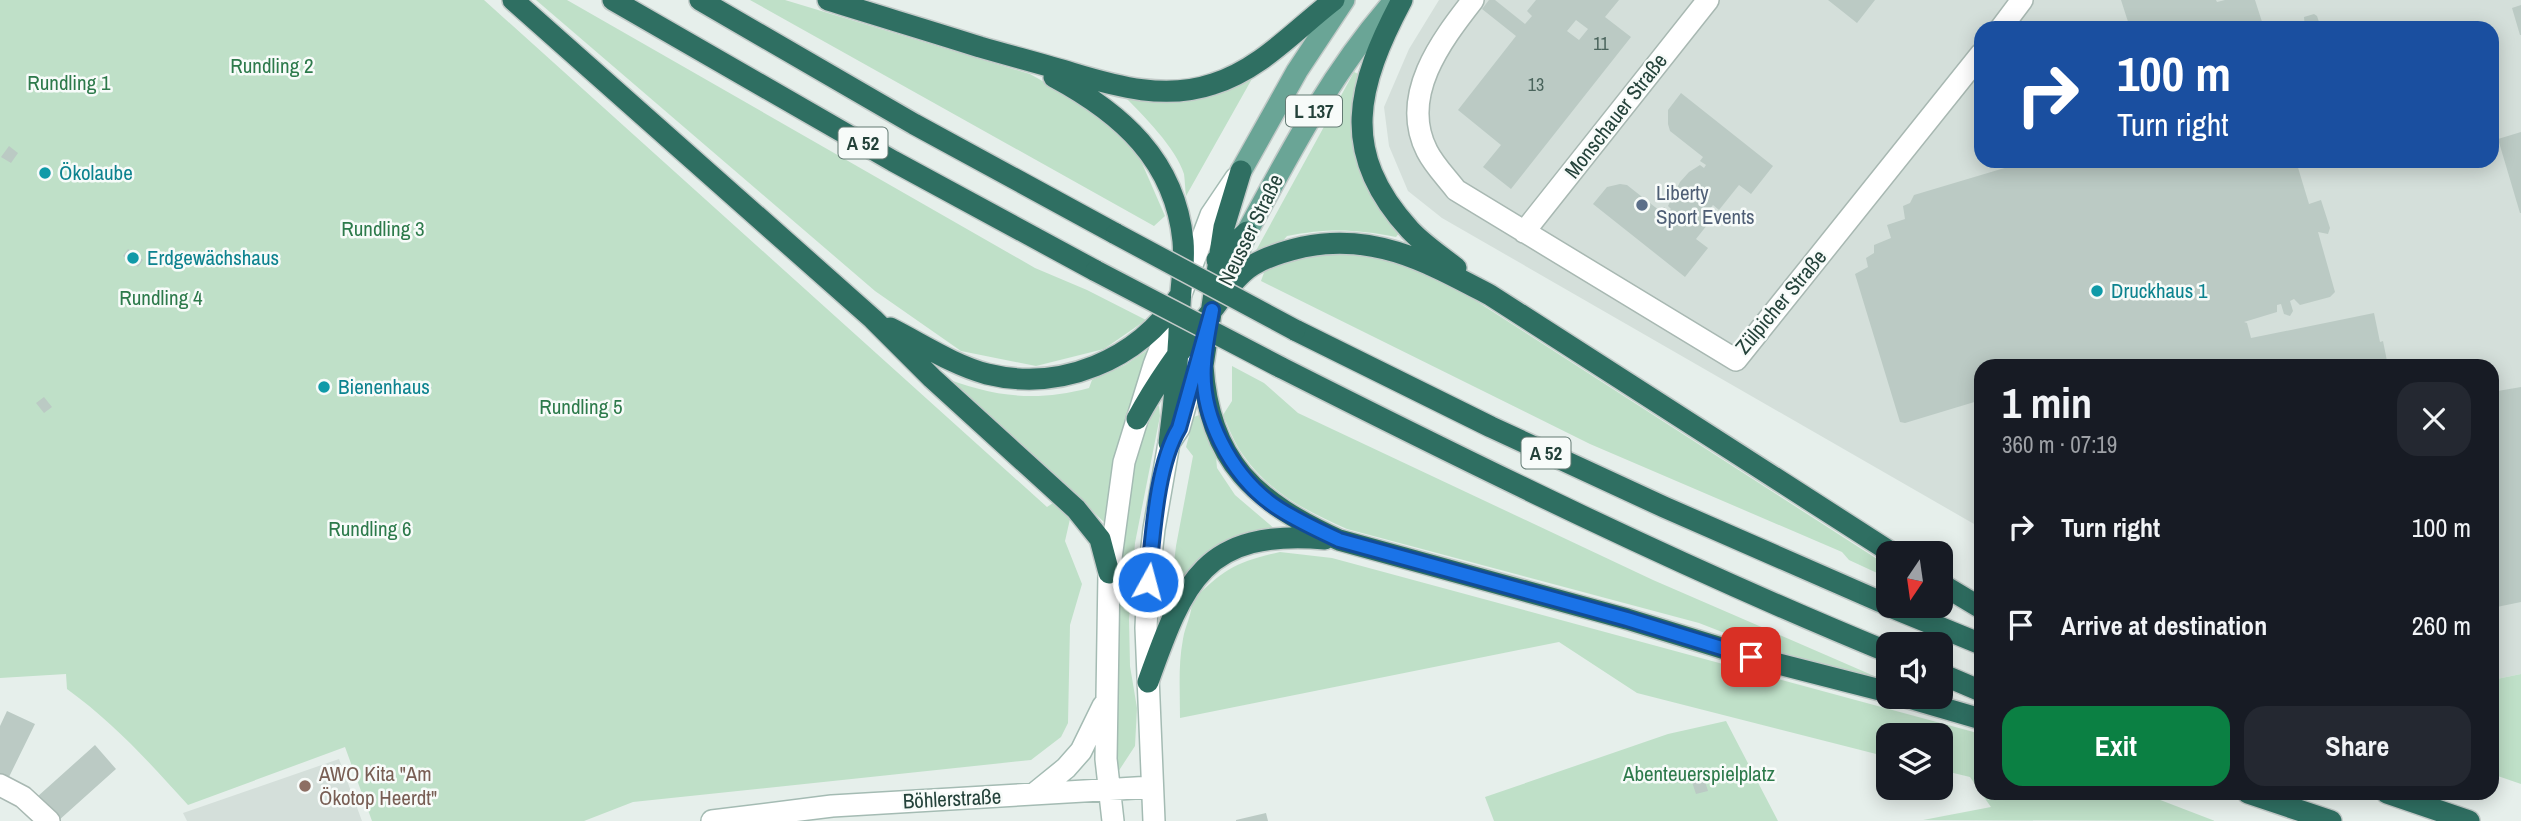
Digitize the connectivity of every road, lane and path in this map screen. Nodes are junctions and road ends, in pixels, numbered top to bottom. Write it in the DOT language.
graph roads {
  1 [pos="513,0"];
  2 [pos="700,0"];
  3 [pos="828,0"];
  4 [pos="1334,0"];
  5 [pos="1343,0"];
  6 [pos="1395,0"];
  7 [pos="1402,0"];
  8 [pos="1473,0"];
  9 [pos="1708,0"];
  10 [pos="2022,0"];
  11 [pos="622,5"];
  12 [pos="2006,21"];
  13 [pos="1020,59"];
  14 [pos="1974,63"];
  15 [pos="1241,171"];
  16 [pos="1247,232"];
  17 [pos="1524,232"];
  18 [pos="1221,256"];
  19 [pos="1181,294"];
  20 [pos="1490,295"];
  21 [pos="1212,310"];
  22 [pos="873,319"];
  23 [pos="1179,350"];
  24 [pos="1137,419"];
  25 [pos="1170,443"];
  26 [pos="1339,540"];
  27 [pos="1876,543"];
  28 [pos="1109,573"];
  29 [pos="1953,591"];
  30 [pos="1876,601"];
  31 [pos="1974,604"];
  32 [pos="1917,618"];
  33 [pos="1974,641"];
  34 [pos="1876,647"];
  35 [pos="1953,679"];
  36 [pos="1147,682"];
  37 [pos="1974,688"];
  38 [pos="1876,689"];
  39 [pos="1105,701"];
  40 [pos="1947,709"];
  41 [pos="1974,717"];
  42 [pos="0,785"];
  43 [pos="1152,787"];
  44 [pos="1108,790"];
  45 [pos="1034,794"];
  46 [pos="2269,800"];
  47 [pos="2408,800"];
  48 [pos="49,821"];
  49 [pos="712,821"];
  50 [pos="1112,821"];
  51 [pos="1154,821"];
  52 [pos="2331,821"];
  53 [pos="2469,821"];
  1 -- 22 [label="highway"];
  2 -- 30 [label="highway, A 52, bridge"];
  3 -- 13 [label="highway"];
  4 -- 13 [label="highway"];
  5 -- 15 [label="main road, Neusser Straße / L 137"];
  6 -- 16 [label="main road, Neusser Straße / L 137"];
  7 -- 20 [label="highway"];
  8 -- 17 [label="street"];
  9 -- 17 [label="street, Monschauer Straße"];
  10 -- 12 [label="street"];
  11 -- 34 [label="highway, A 52, bridge"];
  13 -- 19 [label="highway"];
  14 -- 17 [label="street, Zülpicher Straße"];
  15 -- 18 [label="highway"];
  15 -- 19 [label="street, Neusser Straße / L 137"];
  16 -- 18 [label="highway"];
  16 -- 21 [label="street, Neusser Straße / L 137"];
  18 -- 19 [label="highway"];
  18 -- 21 [label="highway"];
  19 -- 22 [label="highway"];
  19 -- 23 [label="highway"];
  19 -- 24 [label="street, Neusser Straße / L 137"];
  20 -- 21 [label="highway"];
  20 -- 27 [label="highway"];
  21 -- 23 [label="highway"];
  21 -- 25 [label="street, Neusser Straße / L 137"];
  21 -- 26 [label="highway"];
  22 -- 28 [label="highway"];
  23 -- 24 [label="highway"];
  23 -- 25 [label="highway"];
  24 -- 28 [label="street, Neusser Straße / L 137"];
  25 -- 36 [label="street, Neusser Straße / L 137"];
  26 -- 36 [label="highway"];
  26 -- 38 [label="highway"];
  28 -- 39 [label="street, Neusser Straße / L 137"];
  29 -- 31 [label="highway"];
  32 -- 33 [label="highway, A 52"];
  35 -- 37 [label="highway"];
  36 -- 43 [label="street, Neusser Straße / L 137"];
  39 -- 44 [label="street, Neusser Straße / L 137"];
  39 -- 45 [label="street"];
  40 -- 41 [label="highway"];
  42 -- 48 [label="street"];
  43 -- 44 [label="street, Böhlerstraße"];
  43 -- 51 [label="street, Neusser Straße / L 137"];
  44 -- 45 [label="street, Böhlerstraße"];
  44 -- 50 [label="street, Neusser Straße / L 137"];
  45 -- 49 [label="street, Böhlerstraße"];
  46 -- 52 [label="highway"];
  47 -- 53 [label="highway"];
}
